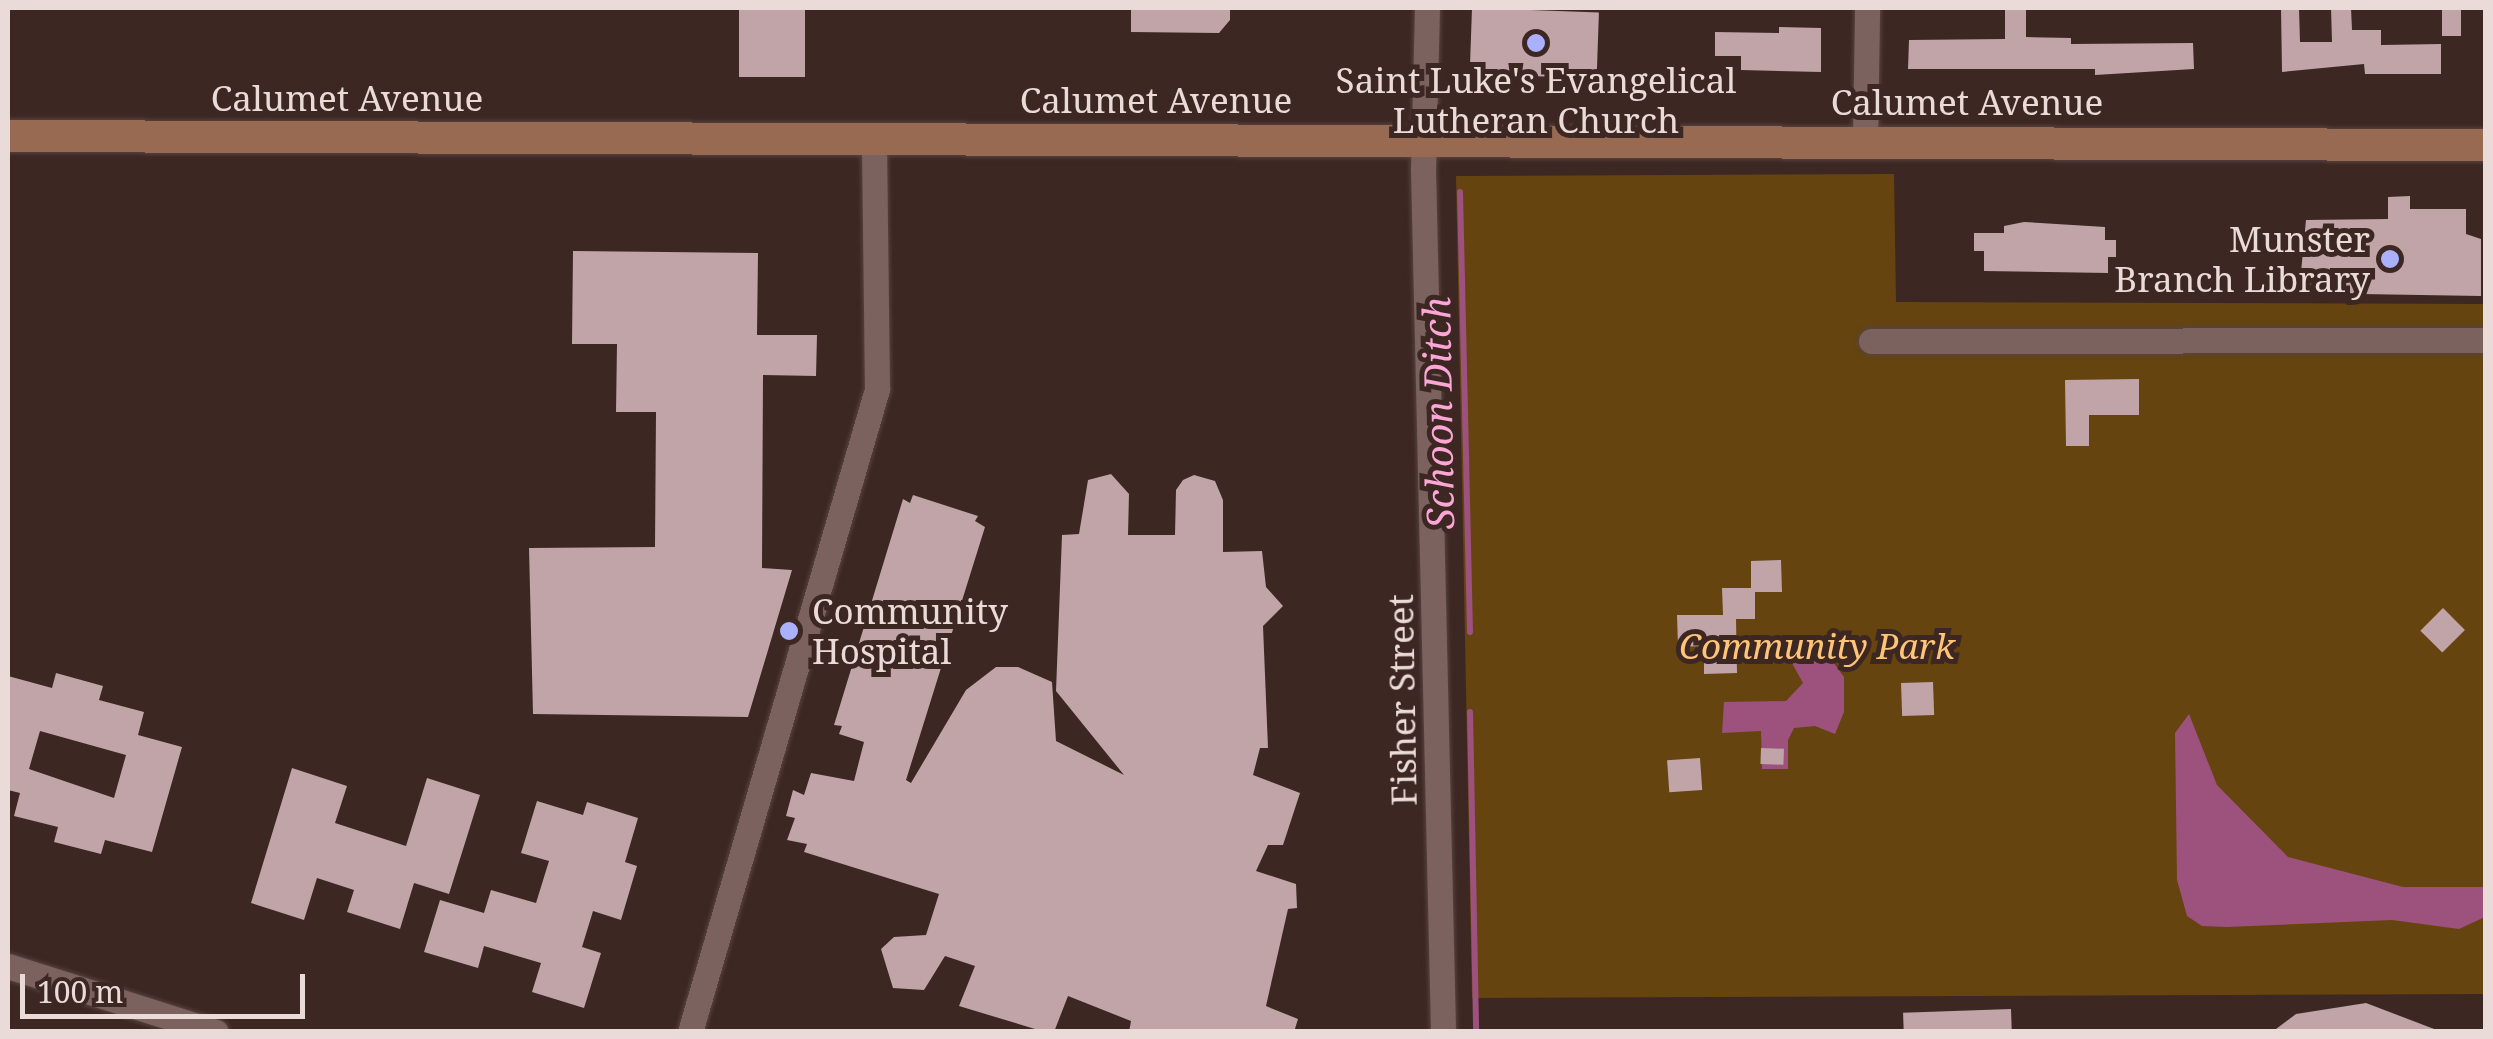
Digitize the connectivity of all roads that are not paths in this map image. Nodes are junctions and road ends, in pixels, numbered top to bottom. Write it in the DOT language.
graph roads {
  1 [pos="1427,8"];
  2 [pos="1867,8"];
  3 [pos="8,136"];
  4 [pos="1424,138"];
  5 [pos="874,140"];
  6 [pos="1865,142"];
  7 [pos="2486,145"];
  8 [pos="2486,340"];
  9 [pos="1871,341"];
  10 [pos="8,966"];
  11 [pos="216,1032"];
  12 [pos="690,1032"];
  13 [pos="1443,1032"];
  1 -- 4 [label="street, Fisher Street"];
  2 -- 6 [label="street"];
  3 -- 5 [label="main road, Calumet Avenue"];
  4 -- 5 [label="main road, Calumet Avenue"];
  4 -- 6 [label="main road, Calumet Avenue"];
  4 -- 13 [label="street, Fisher Street"];
  5 -- 12 [label="street"];
  6 -- 7 [label="main road, Calumet Avenue"];
  8 -- 9 [label="street"];
  10 -- 11 [label="street"];
}
